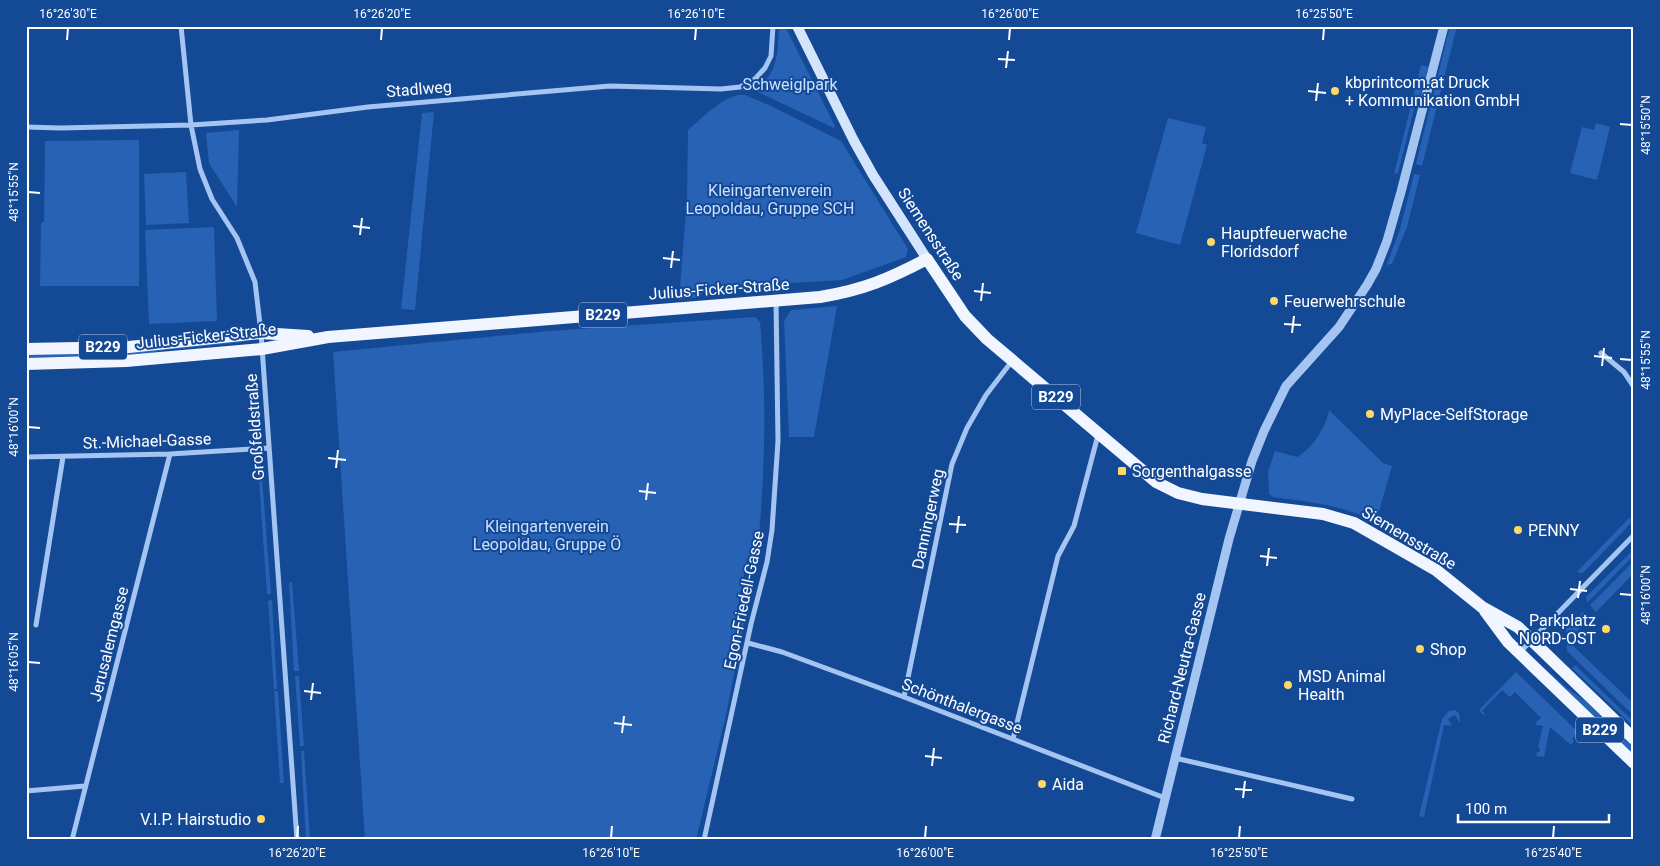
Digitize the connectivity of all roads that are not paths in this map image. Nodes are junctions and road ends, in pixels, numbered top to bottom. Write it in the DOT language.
graph roads {
  1 [pos="181,26"];
  2 [pos="773,26"];
  3 [pos="797,26"];
  4 [pos="1444,26"];
  5 [pos="191,125"];
  6 [pos="26,127"];
  7 [pos="927,259"];
  8 [pos="776,301"];
  9 [pos="261,333"];
  10 [pos="328,337"];
  11 [pos="26,349"];
  12 [pos="262,349"];
  13 [pos="1601,354"];
  14 [pos="1012,361"];
  15 [pos="26,364"];
  16 [pos="1634,387"];
  17 [pos="1098,432"];
  18 [pos="269,448"];
  19 [pos="170,454"];
  20 [pos="26,457"];
  21 [pos="64,457"];
  22 [pos="1239,504"];
  23 [pos="1634,535"];
  24 [pos="1482,607"];
  25 [pos="36,625"];
  26 [pos="1530,640"];
  27 [pos="748,643"];
  28 [pos="1520,652"];
  29 [pos="904,697"];
  30 [pos="1013,739"];
  31 [pos="1634,739"];
  32 [pos="1175,758"];
  33 [pos="1634,763"];
  34 [pos="85,786"];
  35 [pos="26,791"];
  36 [pos="1165,798"];
  37 [pos="1352,799"];
  38 [pos="72,840"];
  39 [pos="297,840"];
  40 [pos="704,840"];
  41 [pos="1155,840"];
  1 -- 5 [label="street, Großfeldstraße"];
  2 -- 5 [label="street, Stadlweg"];
  3 -- 7 [label="main road, Siemensstraße"];
  4 -- 22 [label="street, Richard-Neutra-Gasse"];
  5 -- 6 [label="street, Stadlweg"];
  5 -- 9 [label="street, Großfeldstraße"];
  7 -- 8 [label="main road, Julius-Ficker-Straße / B229"];
  7 -- 14 [label="main road, Siemensstraße / B229"];
  8 -- 10 [label="main road, Julius-Ficker-Straße / B229"];
  8 -- 27 [label="street, Egon-Friedell-Gasse"];
  9 -- 10 [label="main road, Julius-Ficker-Straße / B229"];
  9 -- 11 [label="main road, Julius-Ficker-Straße / B229"];
  9 -- 12 [label="street, Großfeldstraße"];
  10 -- 12 [label="main road, Julius-Ficker-Straße / B229"];
  12 -- 15 [label="main road, Julius-Ficker-Straße / B229"];
  12 -- 18 [label="street, Großfeldstraße"];
  13 -- 16 [label="street"];
  14 -- 17 [label="main road, Siemensstraße / B229"];
  14 -- 29 [label="street, Danningerweg"];
  17 -- 22 [label="main road, Siemensstraße / B229"];
  17 -- 30 [label="street"];
  18 -- 19 [label="street, St.-Michael-Gasse"];
  18 -- 39 [label="street, Großfeldstraße"];
  19 -- 21 [label="street, St.-Michael-Gasse"];
  19 -- 34 [label="street, Jerusalemgasse"];
  20 -- 21 [label="street, St.-Michael-Gasse"];
  21 -- 25 [label="street"];
  22 -- 24 [label="main road, Siemensstraße / B229"];
  22 -- 32 [label="street, Richard-Neutra-Gasse"];
  23 -- 26 [label="street"];
  24 -- 26 [label="main road, Siemensstraße / B229"];
  24 -- 28 [label="main road, Siemensstraße / B229"];
  26 -- 28 [label="street"];
  26 -- 31 [label="main road, Siemensstraße / B229"];
  27 -- 29 [label="street, Schönthalergasse"];
  27 -- 40 [label="street, Egon-Friedell-Gasse"];
  28 -- 33 [label="main road, Siemensstraße / B229"];
  29 -- 30 [label="street, Schönthalergasse"];
  30 -- 36 [label="street, Schönthalergasse"];
  32 -- 36 [label="street, Richard-Neutra-Gasse"];
  32 -- 37 [label="street"];
  34 -- 35 [label="street"];
  34 -- 38 [label="street, Jerusalemgasse"];
  36 -- 41 [label="street, Richard-Neutra-Gasse"];
}
